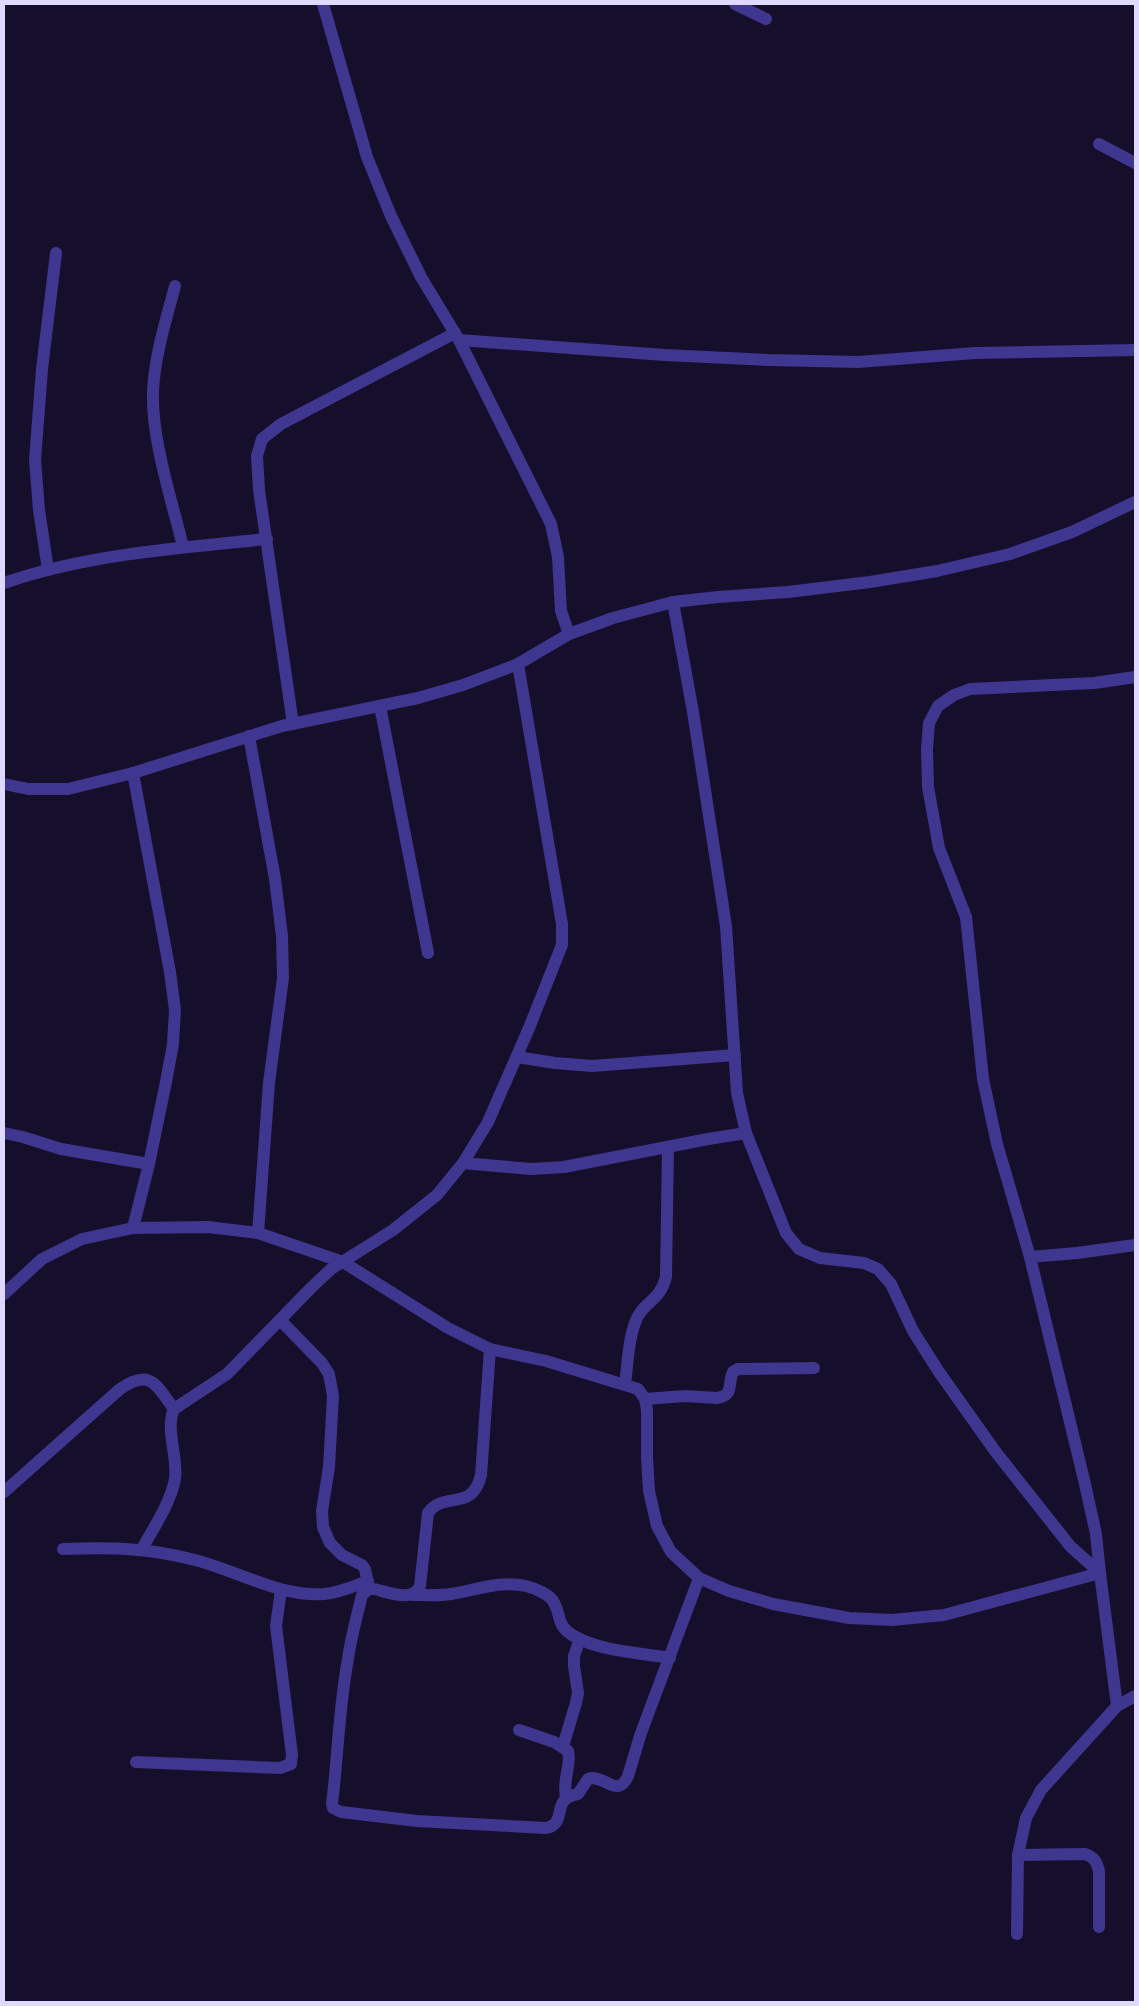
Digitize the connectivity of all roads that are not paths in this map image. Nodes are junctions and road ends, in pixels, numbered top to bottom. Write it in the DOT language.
graph roads {
  1 [pos="323,4"];
  2 [pos="735,4"];
  3 [pos="766,19"];
  4 [pos="1099,144"];
  5 [pos="1135,163"];
  6 [pos="56,253"];
  7 [pos="175,286"];
  8 [pos="457,336"];
  9 [pos="1135,350"];
  10 [pos="1135,502"];
  11 [pos="267,539"];
  12 [pos="183,547"];
  13 [pos="48,570"];
  14 [pos="4,583"];
  15 [pos="673,602"];
  16 [pos="569,634"];
  17 [pos="518,664"];
  18 [pos="1135,677"];
  19 [pos="380,706"];
  20 [pos="293,724"];
  21 [pos="249,736"];
  22 [pos="133,772"];
  23 [pos="4,784"];
  24 [pos="428,954"];
  25 [pos="735,1055"];
  26 [pos="516,1056"];
  27 [pos="4,1133"];
  28 [pos="746,1133"];
  29 [pos="668,1147"];
  30 [pos="464,1163"];
  31 [pos="149,1164"];
  32 [pos="133,1228"];
  33 [pos="258,1233"];
  34 [pos="1135,1245"];
  35 [pos="1030,1257"];
  36 [pos="343,1262"];
  37 [pos="4,1294"];
  38 [pos="280,1320"];
  39 [pos="490,1349"];
  40 [pos="814,1368"];
  41 [pos="625,1384"];
  42 [pos="645,1399"];
  43 [pos="174,1409"];
  44 [pos="4,1492"];
  45 [pos="63,1549"];
  46 [pos="142,1549"];
  47 [pos="1100,1573"];
  48 [pos="700,1578"];
  49 [pos="369,1585"];
  50 [pos="281,1590"];
  51 [pos="413,1595"];
  52 [pos="580,1639"];
  53 [pos="670,1658"];
  54 [pos="1135,1696"];
  55 [pos="1117,1706"];
  56 [pos="519,1730"];
  57 [pos="563,1746"];
  58 [pos="136,1762"];
  59 [pos="566,1797"];
  60 [pos="1018,1855"];
  61 [pos="1098,1927"];
  62 [pos="1017,1934"];
  1 -- 8 [label="street"];
  2 -- 3 [label="street"];
  4 -- 5 [label="street"];
  6 -- 13 [label="street"];
  7 -- 12 [label="street"];
  8 -- 9 [label="street"];
  8 -- 11 [label="street"];
  8 -- 16 [label="street"];
  10 -- 15 [label="street"];
  11 -- 12 [label="street"];
  11 -- 20 [label="street"];
  12 -- 13 [label="street"];
  13 -- 14 [label="street"];
  15 -- 16 [label="street"];
  15 -- 25 [label="street"];
  16 -- 17 [label="street"];
  17 -- 19 [label="street"];
  17 -- 26 [label="street"];
  18 -- 35 [label="street"];
  19 -- 20 [label="street"];
  19 -- 24 [label="street"];
  20 -- 21 [label="street"];
  21 -- 22 [label="street"];
  21 -- 33 [label="street"];
  22 -- 23 [label="street"];
  22 -- 31 [label="street"];
  25 -- 26 [label="street"];
  25 -- 28 [label="street"];
  26 -- 30 [label="street"];
  27 -- 31 [label="street"];
  28 -- 29 [label="street"];
  28 -- 47 [label="street"];
  29 -- 30 [label="street"];
  29 -- 41 [label="street"];
  30 -- 36 [label="street"];
  31 -- 32 [label="street"];
  32 -- 33 [label="street"];
  32 -- 37 [label="street"];
  33 -- 36 [label="street"];
  34 -- 35 [label="street"];
  35 -- 47 [label="street"];
  36 -- 38 [label="street"];
  36 -- 39 [label="street"];
  38 -- 43 [label="street"];
  38 -- 49 [label="street"];
  39 -- 41 [label="street"];
  39 -- 51 [label="street"];
  40 -- 42 [label="street"];
  41 -- 42 [label="street"];
  42 -- 48 [label="street"];
  43 -- 44 [label="street"];
  43 -- 46 [label="street"];
  45 -- 46 [label="street"];
  46 -- 50 [label="street"];
  47 -- 48 [label="street"];
  47 -- 55 [label="street"];
  48 -- 53 [label="street"];
  49 -- 50 [label="street"];
  49 -- 51 [label="street"];
  49 -- 59 [label="street"];
  50 -- 58 [label="street"];
  51 -- 52 [label="street"];
  52 -- 53 [label="street"];
  52 -- 57 [label="street"];
  53 -- 59 [label="street"];
  54 -- 55 [label="street"];
  55 -- 60 [label="street"];
  56 -- 57 [label="street"];
  57 -- 59 [label="street"];
  60 -- 61 [label="street"];
  60 -- 62 [label="street"];
}
